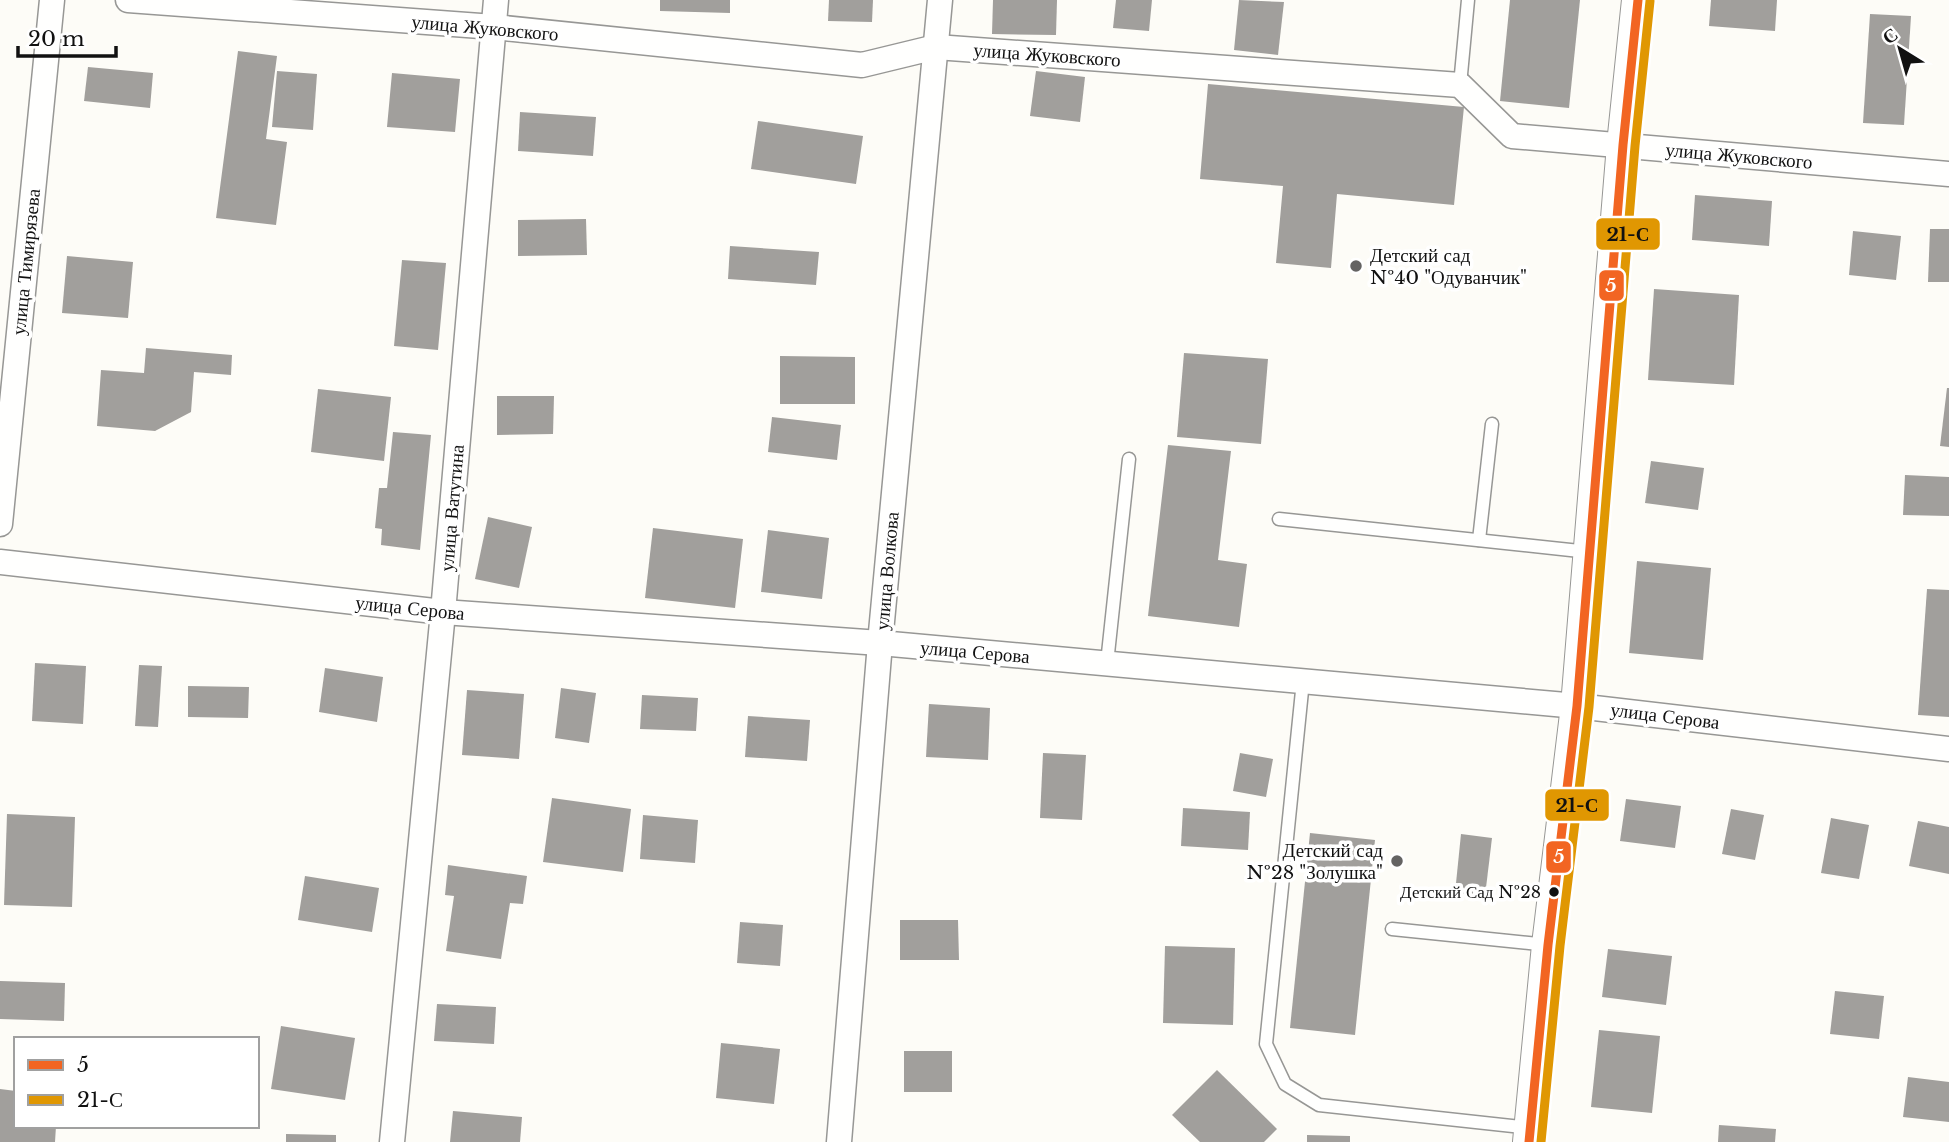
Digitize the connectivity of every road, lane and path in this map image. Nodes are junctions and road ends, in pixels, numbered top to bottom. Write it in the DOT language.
graph roads {
  1 [pos="52,0"];
  2 [pos="128,0"];
  3 [pos="496,0"];
  4 [pos="940,0"];
  5 [pos="1468,0"];
  6 [pos="1638,0"];
  7 [pos="494,27"];
  8 [pos="936,47"];
  9 [pos="1460,85"];
  10 [pos="1623,145"];
  11 [pos="1949,174"];
  12 [pos="1492,424"];
  13 [pos="1129,459"];
  14 [pos="1279,519"];
  15 [pos="0,524"];
  16 [pos="1479,540"];
  17 [pos="1589,552"];
  18 [pos="0,562"];
  19 [pos="443,612"];
  20 [pos="880,643"];
  21 [pos="1107,663"];
  22 [pos="1303,681"];
  23 [pos="1577,706"];
  24 [pos="1949,750"];
  25 [pos="1392,929"];
  26 [pos="1548,944"];
  27 [pos="1530,1135"];
  28 [pos="391,1142"];
  29 [pos="839,1142"];
  1 -- 15 [label="street, улица Тимирязева"];
  2 -- 7 [label="street, улица Жуковского"];
  3 -- 7 [label="street, улица Ватутина"];
  4 -- 8 [label="street, улица Волкова"];
  5 -- 9 [label="lane"];
  6 -- 10 [label="street"];
  7 -- 8 [label="street, улица Жуковского"];
  7 -- 19 [label="street, улица Ватутина"];
  8 -- 9 [label="street, улица Жуковского"];
  8 -- 20 [label="street, улица Волкова"];
  9 -- 10 [label="street, улица Жуковского"];
  10 -- 11 [label="street, улица Жуковского"];
  10 -- 17 [label="street"];
  12 -- 16 [label="lane"];
  13 -- 21 [label="lane"];
  14 -- 16 [label="lane"];
  16 -- 17 [label="lane"];
  17 -- 23 [label="street"];
  18 -- 19 [label="street, улица Серова"];
  19 -- 20 [label="street, улица Серова"];
  19 -- 28 [label="street, улица Ватутина"];
  20 -- 21 [label="street, улица Серова"];
  20 -- 29 [label="street, улица Волкова"];
  21 -- 22 [label="street, улица Серова"];
  22 -- 23 [label="street, улица Серова"];
  22 -- 27 [label="lane"];
  23 -- 24 [label="street, улица Серова"];
  23 -- 26 [label="street"];
  25 -- 26 [label="lane"];
  26 -- 27 [label="street"];
}
